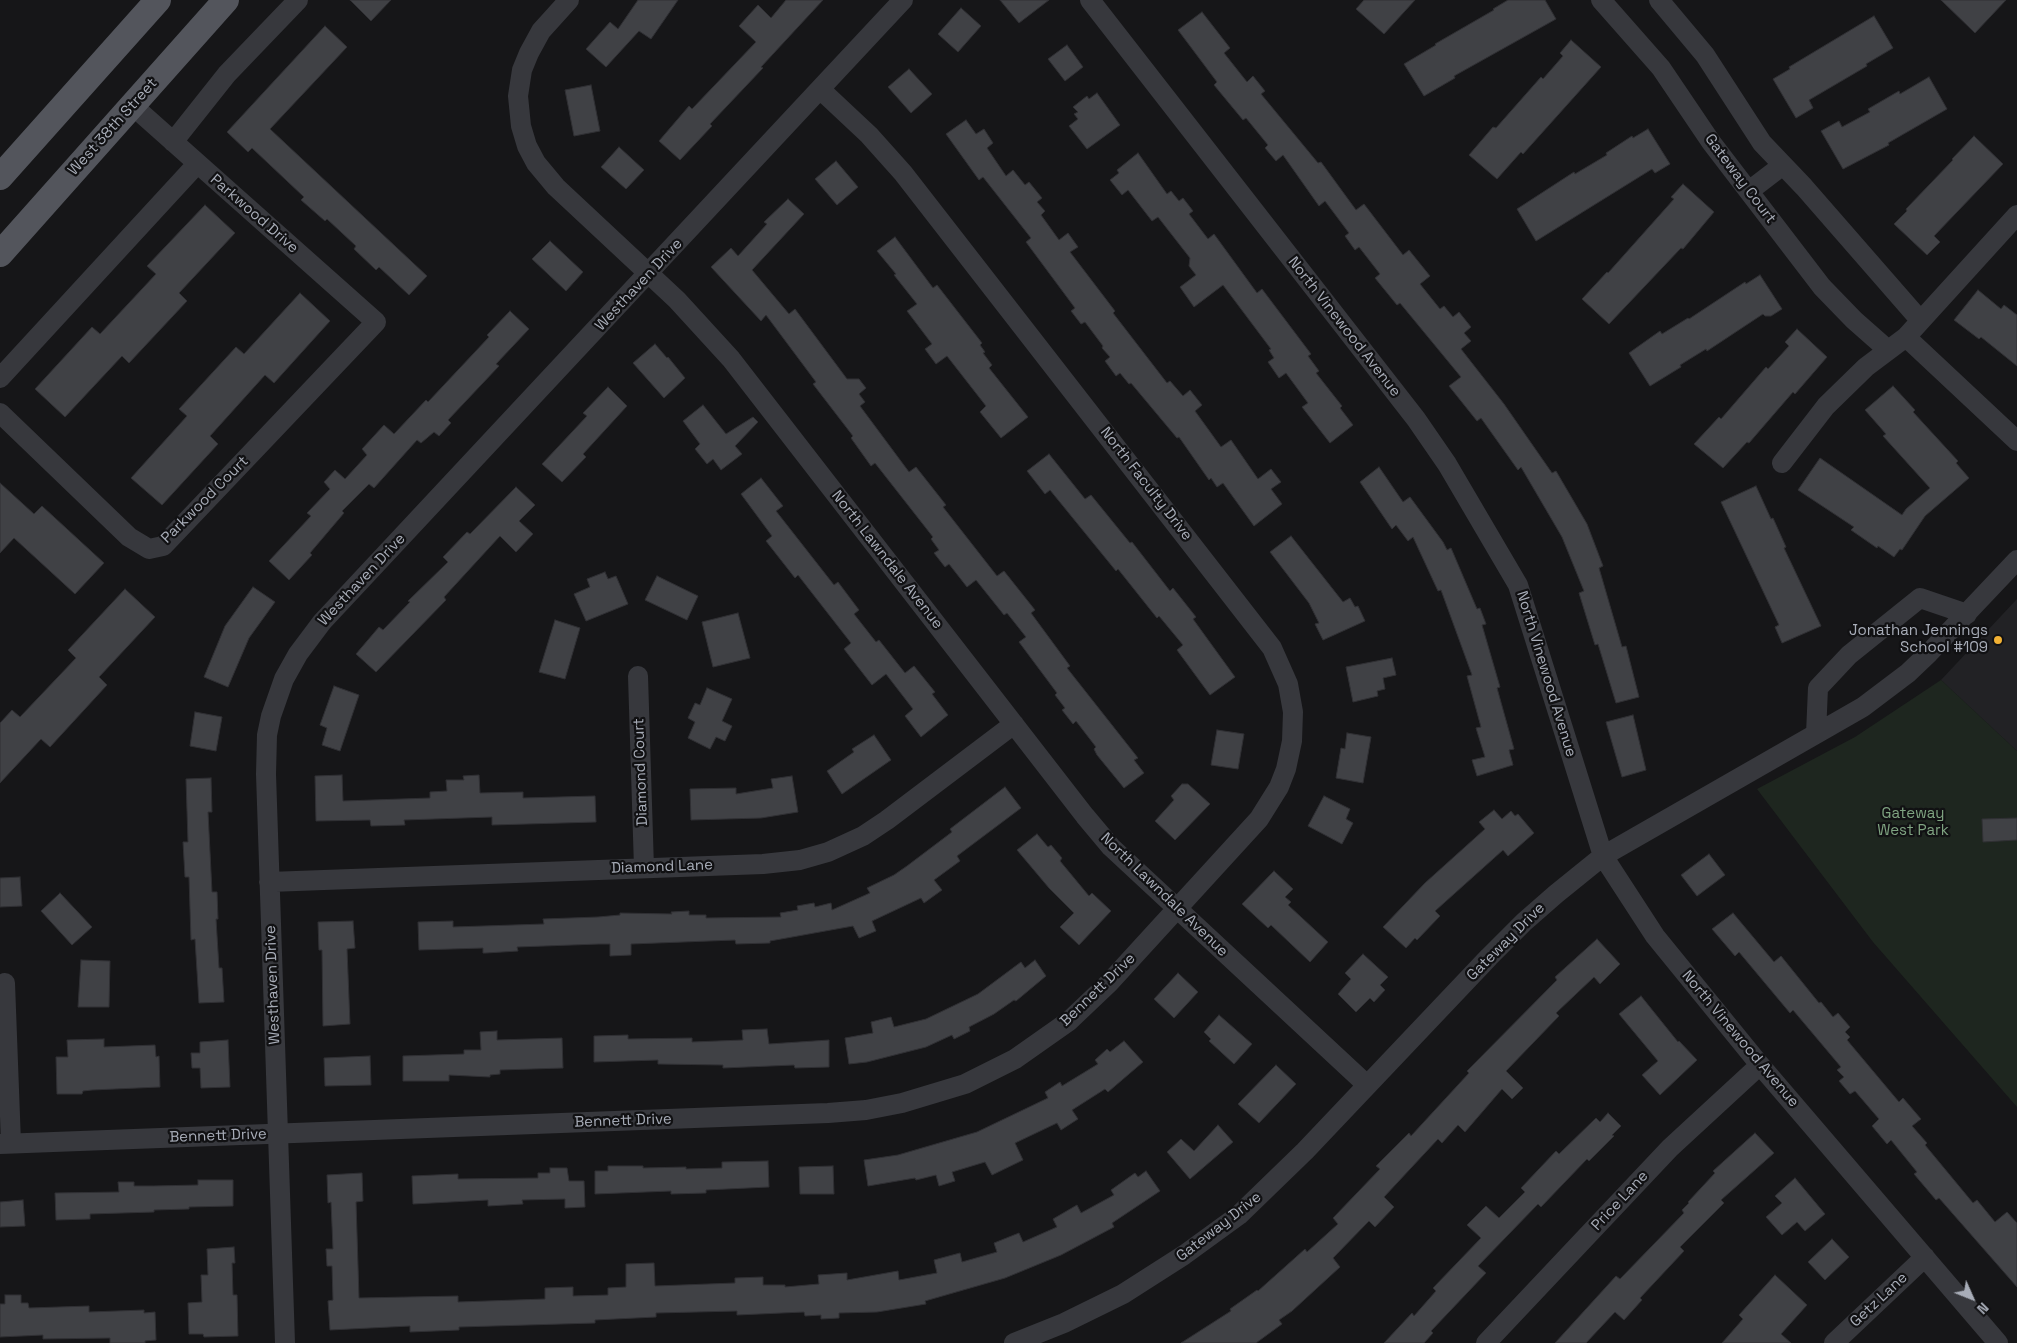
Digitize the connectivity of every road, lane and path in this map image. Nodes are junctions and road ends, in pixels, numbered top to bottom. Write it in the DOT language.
graph roads {
  1 [pos="158,0"];
  2 [pos="226,0"];
  3 [pos="298,0"];
  4 [pos="569,0"];
  5 [pos="904,0"];
  6 [pos="1090,0"];
  7 [pos="1601,0"];
  8 [pos="1659,0"];
  9 [pos="821,90"];
  10 [pos="132,105"];
  11 [pos="173,142"];
  12 [pos="197,164"];
  13 [pos="1783,165"];
  14 [pos="0,177"];
  15 [pos="1749,191"];
  16 [pos="2017,215"];
  17 [pos="0,254"];
  18 [pos="649,274"];
  19 [pos="1920,320"];
  20 [pos="376,322"];
  21 [pos="1906,337"];
  22 [pos="1888,350"];
  23 [pos="0,378"];
  24 [pos="0,413"];
  25 [pos="2017,441"];
  26 [pos="1782,463"];
  27 [pos="2017,560"];
  28 [pos="1967,614"];
  29 [pos="638,676"];
  30 [pos="1014,724"];
  31 [pos="1816,734"];
  32 [pos="1602,856"];
  33 [pos="644,868"];
  34 [pos="270,882"];
  35 [pos="1177,909"];
  36 [pos="5,983"];
  37 [pos="1760,1065"];
  38 [pos="1367,1085"];
  39 [pos="278,1134"];
  40 [pos="5,1144"];
  41 [pos="1925,1257"];
  42 [pos="285,1343"];
  43 [pos="1014,1343"];
  44 [pos="1486,1343"];
  45 [pos="1834,1343"];
  46 [pos="1998,1343"];
  1 -- 14 [label="main road"];
  2 -- 10 [label="main road, West 38th Street"];
  3 -- 11 [label="street"];
  4 -- 18 [label="street, North Lawndale Avenue"];
  5 -- 9 [label="street, Westhaven Drive"];
  6 -- 32 [label="street, North Vinewood Avenue"];
  7 -- 15 [label="street, Gateway Court"];
  8 -- 13 [label="street"];
  9 -- 18 [label="street, Westhaven Drive"];
  9 -- 35 [label="street, North Faculty Drive"];
  10 -- 11 [label="street, Parkwood Drive"];
  10 -- 17 [label="main road, West 38th Street"];
  11 -- 12 [label="street, Parkwood Drive"];
  12 -- 20 [label="street, Parkwood Drive"];
  12 -- 23 [label="street"];
  13 -- 15 [label="street"];
  13 -- 19 [label="street"];
  15 -- 22 [label="street, Gateway Court"];
  16 -- 19 [label="street"];
  18 -- 30 [label="street, North Lawndale Avenue"];
  18 -- 34 [label="street, Westhaven Drive"];
  19 -- 21 [label="street"];
  20 -- 24 [label="street, Parkwood Court"];
  21 -- 22 [label="street"];
  21 -- 25 [label="street"];
  22 -- 26 [label="street"];
  27 -- 28 [label="street, Gateway Drive"];
  28 -- 31 [label="street, Gateway Drive"];
  28 -- 31 [label="street"];
  29 -- 33 [label="street, Diamond Court"];
  30 -- 33 [label="street, Diamond Lane"];
  30 -- 35 [label="street, North Lawndale Avenue"];
  31 -- 32 [label="street, Gateway Drive"];
  32 -- 37 [label="street, North Vinewood Avenue"];
  32 -- 38 [label="street, Gateway Drive"];
  33 -- 34 [label="street, Diamond Lane"];
  34 -- 39 [label="street, Westhaven Drive"];
  35 -- 38 [label="street, North Lawndale Avenue"];
  35 -- 39 [label="street, Bennett Drive"];
  36 -- 40 [label="street"];
  37 -- 41 [label="street, North Vinewood Avenue"];
  37 -- 44 [label="street, Price Lane"];
  38 -- 43 [label="street, Gateway Drive"];
  39 -- 40 [label="street, Bennett Drive"];
  39 -- 42 [label="street, Westhaven Drive"];
  41 -- 45 [label="street, Getz Lane"];
  41 -- 46 [label="street, North Vinewood Avenue"];
}
